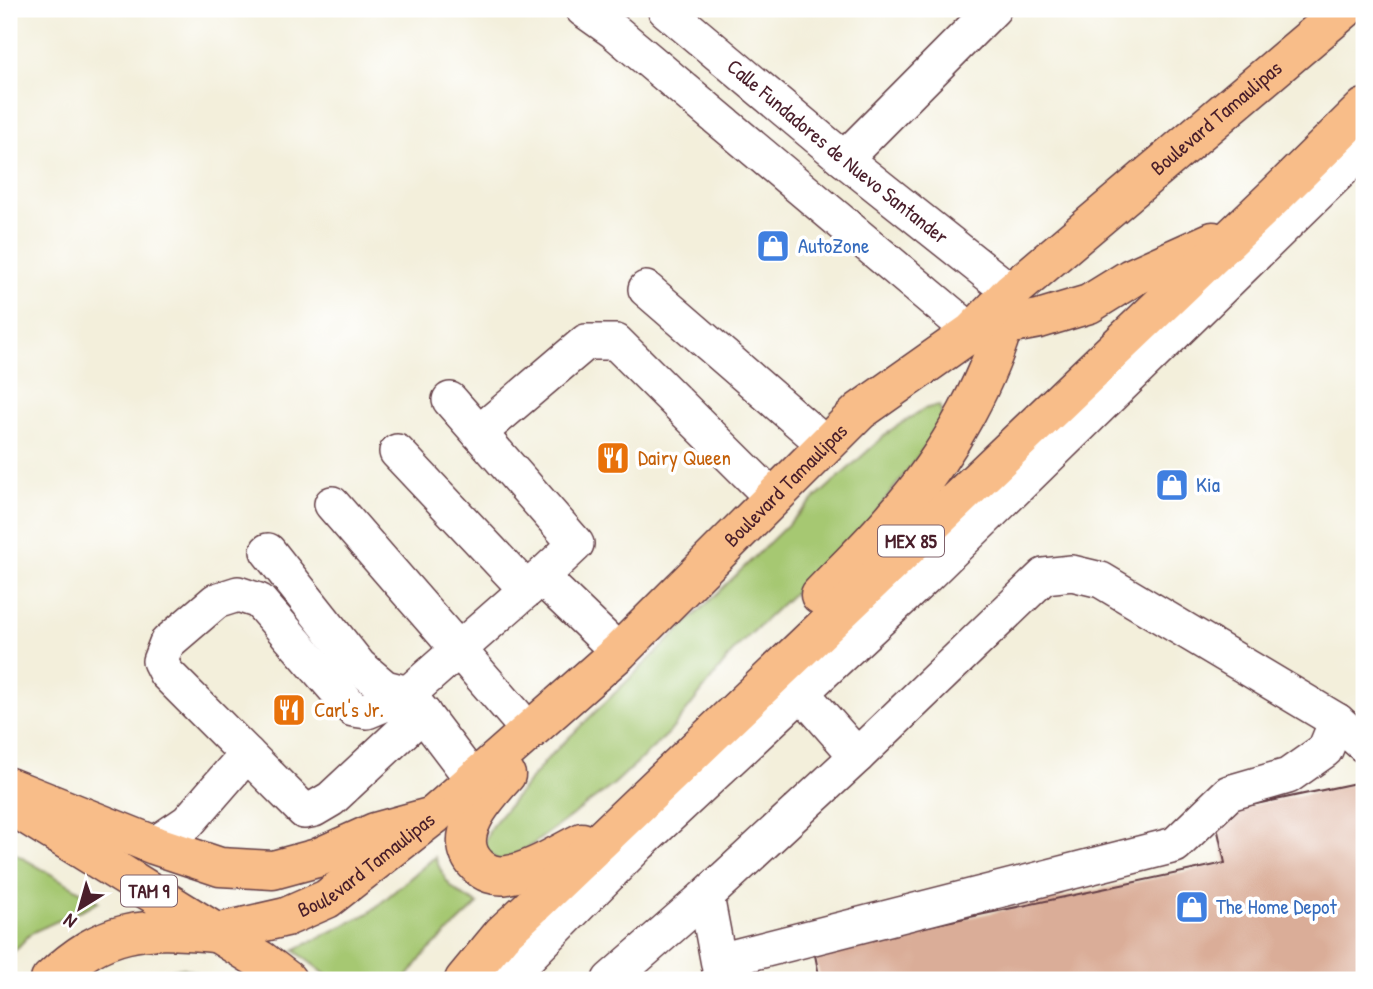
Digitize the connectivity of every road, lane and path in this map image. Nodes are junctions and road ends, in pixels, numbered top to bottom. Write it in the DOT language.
graph roads {
  1 [pos="583,9"];
  2 [pos="664,9"];
  3 [pos="993,9"];
  4 [pos="1345,9"];
  5 [pos="1364,107"];
  6 [pos="844,159"];
  7 [pos="1359,165"];
  8 [pos="1237,230"];
  9 [pos="646,289"];
  10 [pos="996,317"];
  11 [pos="450,400"];
  12 [pos="479,433"];
  13 [pos="826,445"];
  14 [pos="397,452"];
  15 [pos="773,498"];
  16 [pos="332,504"];
  17 [pos="268,551"];
  18 [pos="912,565"];
  19 [pos="534,584"];
  20 [pos="458,650"];
  21 [pos="619,652"];
  22 [pos="801,692"];
  23 [pos="415,703"];
  24 [pos="1336,721"];
  25 [pos="714,730"];
  26 [pos="530,732"];
  27 [pos="1364,745"];
  28 [pos="247,754"];
  29 [pos="857,756"];
  30 [pos="474,780"];
  31 [pos="9,787"];
  32 [pos="9,805"];
  33 [pos="433,816"];
  34 [pos="628,834"];
  35 [pos="154,845"];
  36 [pos="706,896"];
  37 [pos="216,933"];
  38 [pos="720,971"];
  39 [pos="50,980"];
  40 [pos="287,980"];
  41 [pos="464,980"];
  42 [pos="505,980"];
  43 [pos="610,980"];
  1 -- 10 [label="street"];
  2 -- 6 [label="street, Calle Fundadores de Nuevo Santander"];
  3 -- 6 [label="street"];
  4 -- 10 [label="main road, Boulevard Tamaulipas"];
  5 -- 8 [label="main road, MEX 85"];
  6 -- 10 [label="street, Calle Fundadores de Nuevo Santander"];
  7 -- 18 [label="street"];
  8 -- 10 [label="main road"];
  8 -- 18 [label="main road, MEX 85"];
  9 -- 13 [label="street"];
  10 -- 13 [label="main road, Boulevard Tamaulipas"];
  10 -- 25 [label="main road"];
  11 -- 12 [label="street"];
  12 -- 15 [label="street"];
  12 -- 19 [label="street"];
  13 -- 15 [label="main road, Boulevard Tamaulipas"];
  14 -- 19 [label="street"];
  15 -- 21 [label="main road, Boulevard Tamaulipas"];
  16 -- 20 [label="street"];
  17 -- 23 [label="street"];
  18 -- 22 [label="street"];
  18 -- 25 [label="main road, MEX 85"];
  19 -- 20 [label="street"];
  19 -- 21 [label="street"];
  20 -- 23 [label="street"];
  20 -- 26 [label="street"];
  21 -- 26 [label="main road, Boulevard Tamaulipas"];
  22 -- 29 [label="street"];
  22 -- 34 [label="street"];
  23 -- 28 [label="street"];
  23 -- 28 [label="street"];
  23 -- 30 [label="street"];
  24 -- 27 [label="street"];
  24 -- 29 [label="street"];
  24 -- 38 [label="street"];
  25 -- 34 [label="main road, MEX 85"];
  26 -- 30 [label="main road, Boulevard Tamaulipas"];
  26 -- 34 [label="main road"];
  28 -- 35 [label="street"];
  29 -- 36 [label="street"];
  30 -- 33 [label="main road, Boulevard Tamaulipas"];
  31 -- 35 [label="main road"];
  32 -- 37 [label="main road, TAM 9"];
  33 -- 35 [label="main road"];
  33 -- 37 [label="main road, Boulevard Tamaulipas"];
  34 -- 41 [label="main road, MEX 85"];
  34 -- 42 [label="street"];
  36 -- 38 [label="street"];
  36 -- 43 [label="street"];
  37 -- 39 [label="main road"];
  37 -- 40 [label="main road, TAM 9"];
}
